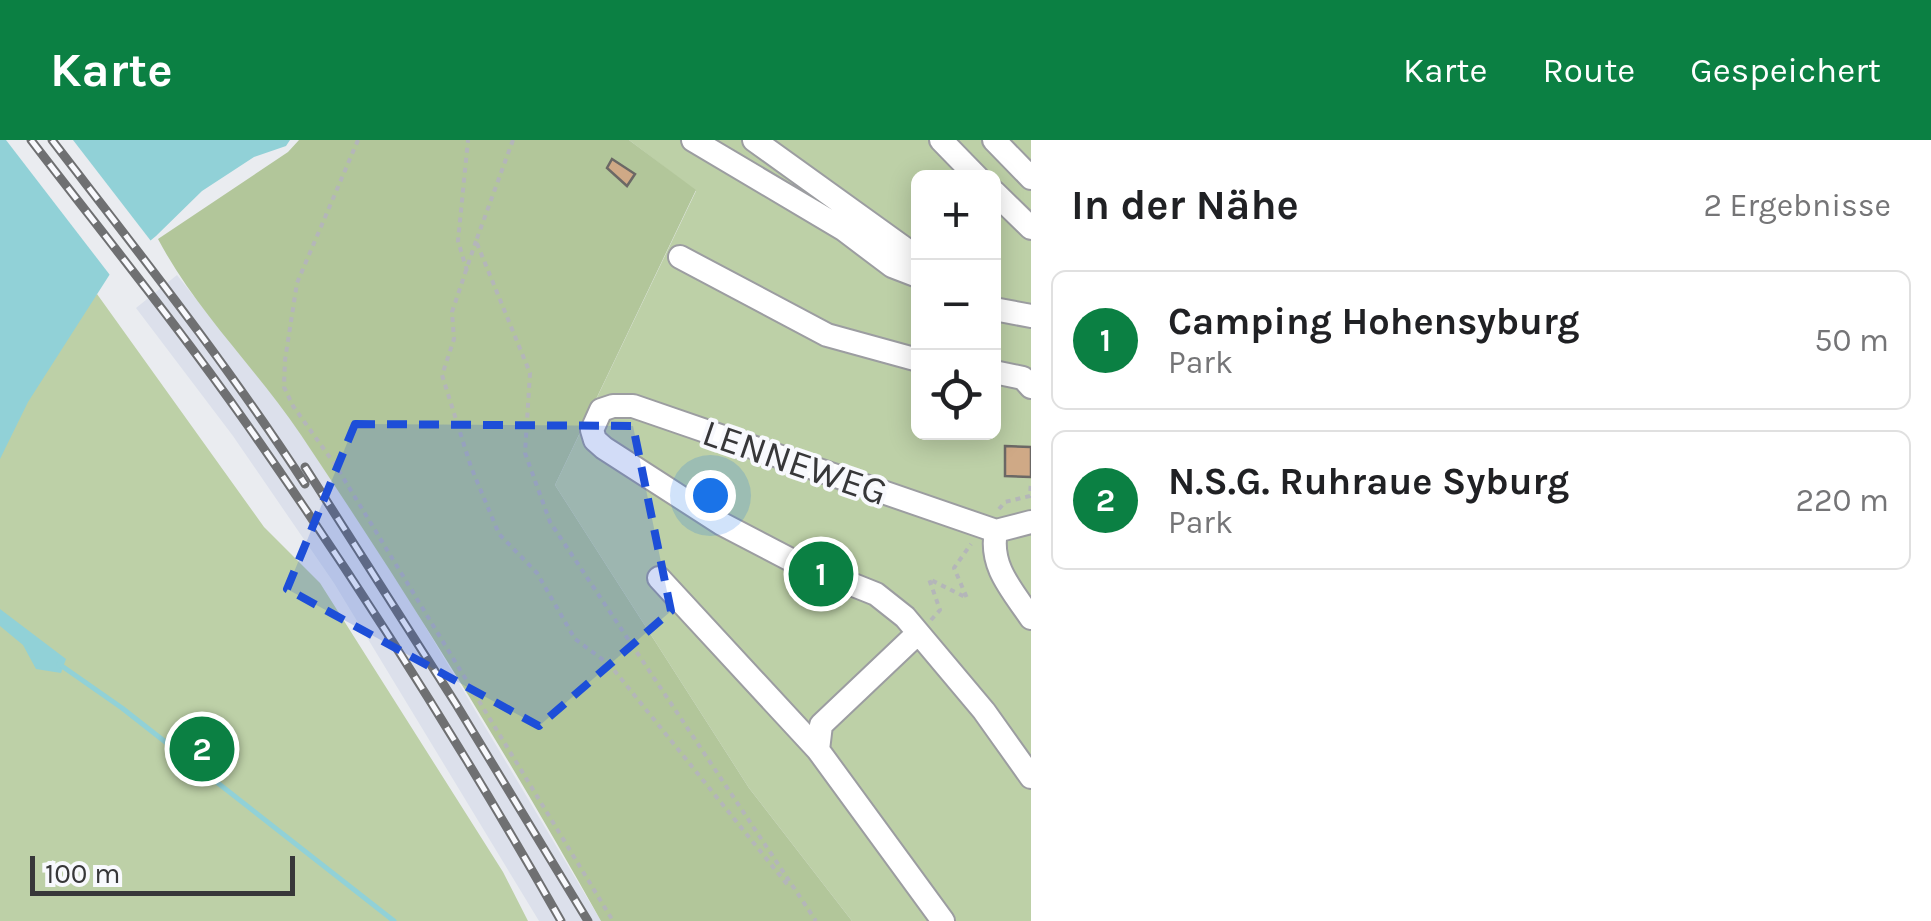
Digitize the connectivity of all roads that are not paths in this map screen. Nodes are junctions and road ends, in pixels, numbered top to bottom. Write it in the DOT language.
graph roads {
  1 [pos="754,140"];
  2 [pos="941,140"];
  3 [pos="994,140"];
  4 [pos="697,141"];
  5 [pos="970,170"];
  6 [pos="1031,178"];
  7 [pos="1001,199"];
  8 [pos="1031,228"];
  9 [pos="911,253"];
  10 [pos="680,258"];
  11 [pos="911,273"];
  12 [pos="1001,310"];
  13 [pos="1031,316"];
  14 [pos="911,358"];
  15 [pos="1001,373"];
  16 [pos="1031,387"];
  17 [pos="1031,522"];
  18 [pos="990,529"];
  19 [pos="659,578"];
  20 [pos="1031,618"];
  21 [pos="918,634"];
  22 [pos="818,750"];
  23 [pos="1031,778"];
  24 [pos="944,921"];
  1 -- 9 [label="lane"];
  2 -- 5 [label="lane"];
  3 -- 6 [label="lane"];
  4 -- 11 [label="lane"];
  7 -- 8 [label="lane"];
  10 -- 14 [label="lane"];
  12 -- 13 [label="lane"];
  15 -- 16 [label="lane"];
  17 -- 18 [label="lane"];
  18 -- 20 [label="lane"];
  18 -- 21 [label="lane, LENNEWEG"];
  19 -- 22 [label="lane"];
  21 -- 22 [label="lane"];
  21 -- 23 [label="lane"];
  22 -- 24 [label="lane"];
}
